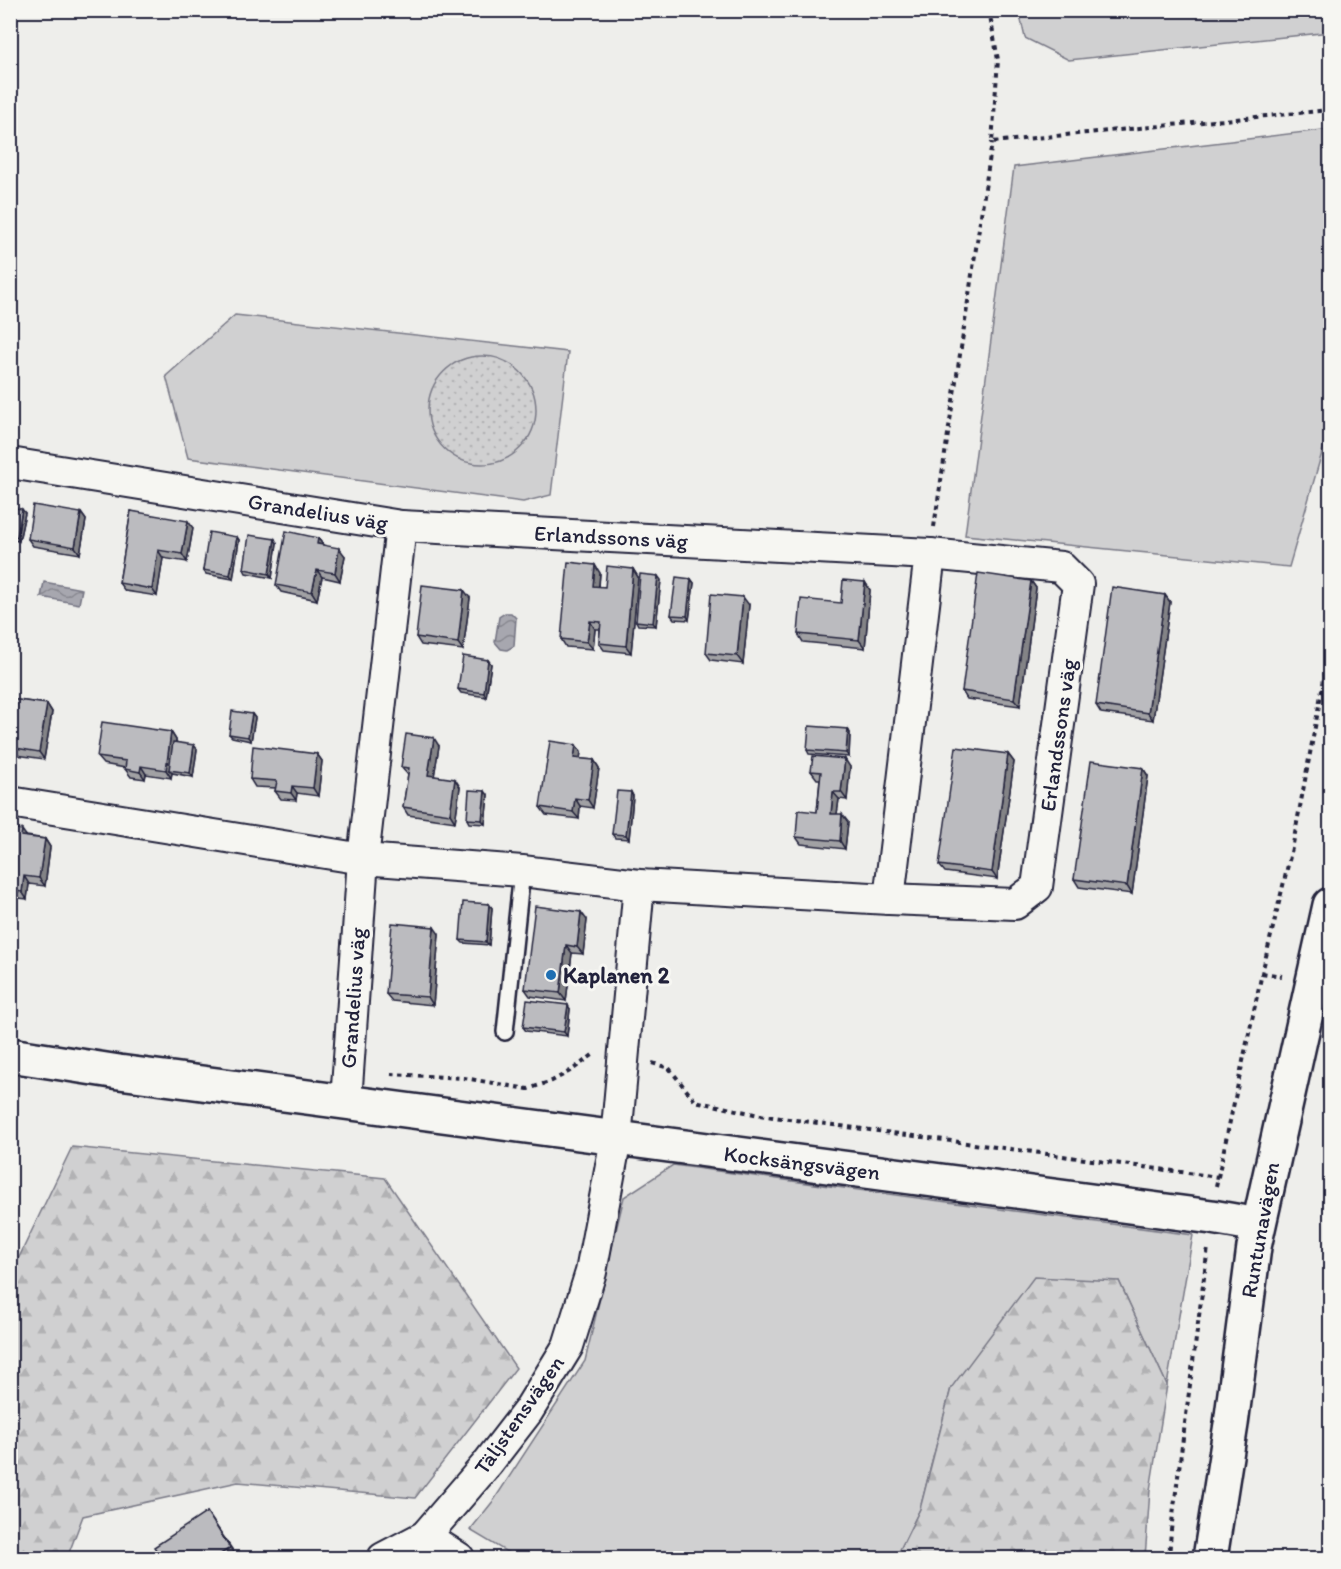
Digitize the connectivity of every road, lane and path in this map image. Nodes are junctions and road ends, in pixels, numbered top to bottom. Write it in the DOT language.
graph roads {
  1 [pos="989,10"];
  2 [pos="1330,110"];
  3 [pos="992,142"];
  4 [pos="10,463"];
  5 [pos="401,526"];
  6 [pos="930,554"];
  7 [pos="1330,647"];
  8 [pos="10,802"];
  9 [pos="363,859"];
  10 [pos="522,871"];
  11 [pos="639,885"];
  12 [pos="889,899"];
  13 [pos="1330,905"];
  14 [pos="505,1032"];
  15 [pos="10,1055"];
  16 [pos="623,1055"];
  17 [pos="347,1086"];
  18 [pos="616,1139"];
  19 [pos="1218,1177"];
  20 [pos="1212,1217"];
  21 [pos="1258,1225"];
  22 [pos="425,1536"];
  23 [pos="382,1558"];
  24 [pos="459,1558"];
  25 [pos="1169,1558"];
  26 [pos="1210,1558"];
  1 -- 3 [label="path"];
  2 -- 3 [label="path"];
  3 -- 6 [label="path"];
  4 -- 5 [label="street, Grandelius väg"];
  5 -- 6 [label="street, Erlandssons väg"];
  5 -- 9 [label="street, Grandelius väg"];
  6 -- 12 [label="street"];
  6 -- 12 [label="street, Erlandssons väg"];
  7 -- 19 [label="path"];
  8 -- 9 [label="street"];
  9 -- 10 [label="street, Erlandssons väg"];
  9 -- 17 [label="street, Grandelius väg"];
  10 -- 11 [label="street, Erlandssons väg"];
  10 -- 14 [label="lane"];
  11 -- 12 [label="street, Erlandssons väg"];
  11 -- 16 [label="street"];
  13 -- 21 [label="street, Runtunavägen"];
  15 -- 17 [label="street, Kocksängsvägen"];
  16 -- 17 [label="path"];
  16 -- 18 [label="street"];
  16 -- 19 [label="path"];
  17 -- 18 [label="street, Kocksängsvägen"];
  18 -- 20 [label="street, Kocksängsvägen"];
  18 -- 22 [label="street, Täljstensvägen"];
  19 -- 20 [label="path"];
  20 -- 21 [label="street, Kocksängsvägen"];
  20 -- 25 [label="path"];
  21 -- 26 [label="street, Runtunavägen"];
  22 -- 23 [label="street, Täljstensvägen"];
  22 -- 24 [label="street"];
}
